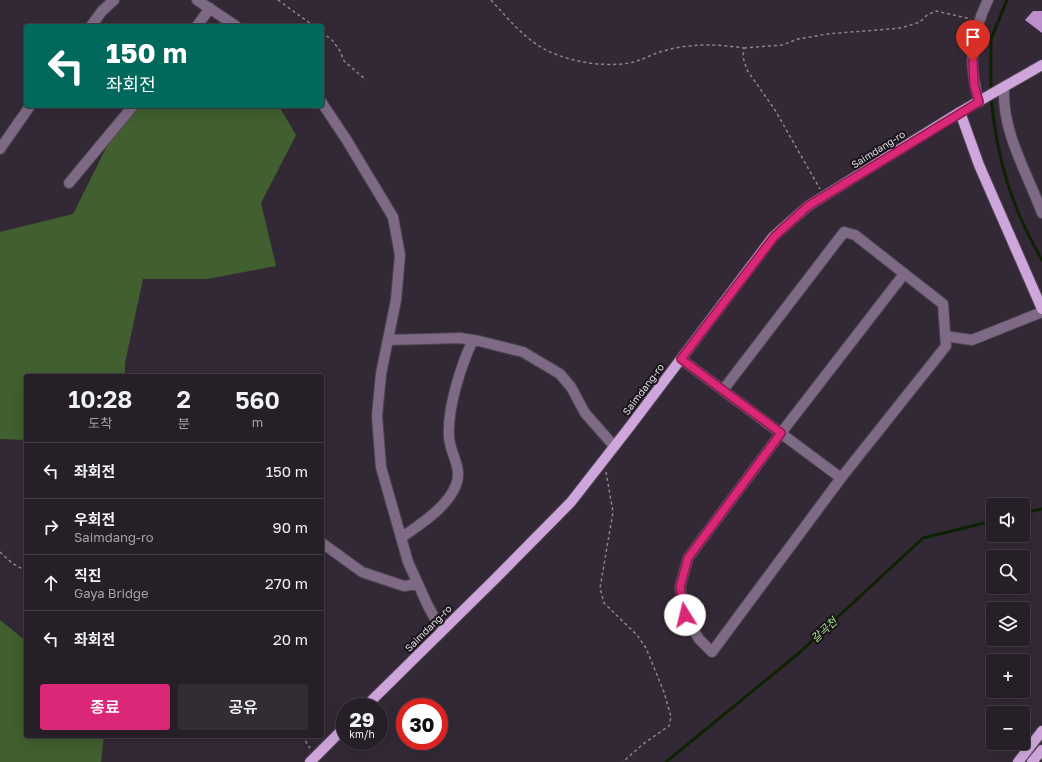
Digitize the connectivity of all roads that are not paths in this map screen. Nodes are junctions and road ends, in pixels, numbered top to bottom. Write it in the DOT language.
graph roads {
  1 [pos="114,0"];
  2 [pos="198,0"];
  3 [pos="988,0"];
  4 [pos="210,8"];
  5 [pos="92,24"];
  6 [pos="198,24"];
  7 [pos="233,24"];
  8 [pos="1042,65"];
  9 [pos="1002,89"];
  10 [pos="979,102"];
  11 [pos="324,106"];
  12 [pos="29,108"];
  13 [pos="131,108"];
  14 [pos="960,112"];
  15 [pos="0,149"];
  16 [pos="69,183"];
  17 [pos="1042,213"];
  18 [pos="904,274"];
  19 [pos="1042,309"];
  20 [pos="1042,312"];
  21 [pos="945,336"];
  22 [pos="388,340"];
  23 [pos="473,340"];
  24 [pos="681,359"];
  25 [pos="723,390"];
  26 [pos="781,433"];
  27 [pos="614,446"];
  28 [pos="841,478"];
  29 [pos="401,538"];
  30 [pos="324,544"];
  31 [pos="418,584"];
  32 [pos="442,631"];
  33 [pos="374,698"];
  34 [pos="1042,731"];
  35 [pos="336,736"];
  36 [pos="1042,750"];
  37 [pos="312,759"];
  38 [pos="1018,762"];
  39 [pos="1032,762"];
  1 -- 5 [label="street"];
  2 -- 4 [label="street"];
  3 -- 10 [label="street"];
  4 -- 6 [label="street"];
  4 -- 7 [label="street"];
  8 -- 9 [label="main road"];
  9 -- 10 [label="main road, Saimdang-ro"];
  9 -- 17 [label="street"];
  10 -- 14 [label="main road, Saimdang-ro"];
  11 -- 22 [label="street"];
  12 -- 15 [label="street"];
  13 -- 16 [label="street"];
  14 -- 19 [label="main road"];
  14 -- 24 [label="main road, Saimdang-ro"];
  18 -- 21 [label="street"];
  18 -- 25 [label="street"];
  18 -- 26 [label="street"];
  20 -- 21 [label="street"];
  21 -- 28 [label="street"];
  22 -- 23 [label="street"];
  22 -- 29 [label="street"];
  23 -- 27 [label="street"];
  23 -- 29 [label="street"];
  24 -- 25 [label="street"];
  24 -- 27 [label="main road, Saimdang-ro"];
  25 -- 26 [label="street"];
  26 -- 28 [label="street"];
  26 -- 28 [label="street"];
  27 -- 32 [label="main road, Saimdang-ro"];
  29 -- 31 [label="street"];
  30 -- 31 [label="street"];
  31 -- 32 [label="street"];
  32 -- 33 [label="main road, Saimdang-ro"];
  34 -- 38 [label="main road"];
  35 -- 37 [label="main road"];
  36 -- 39 [label="main road"];
}
